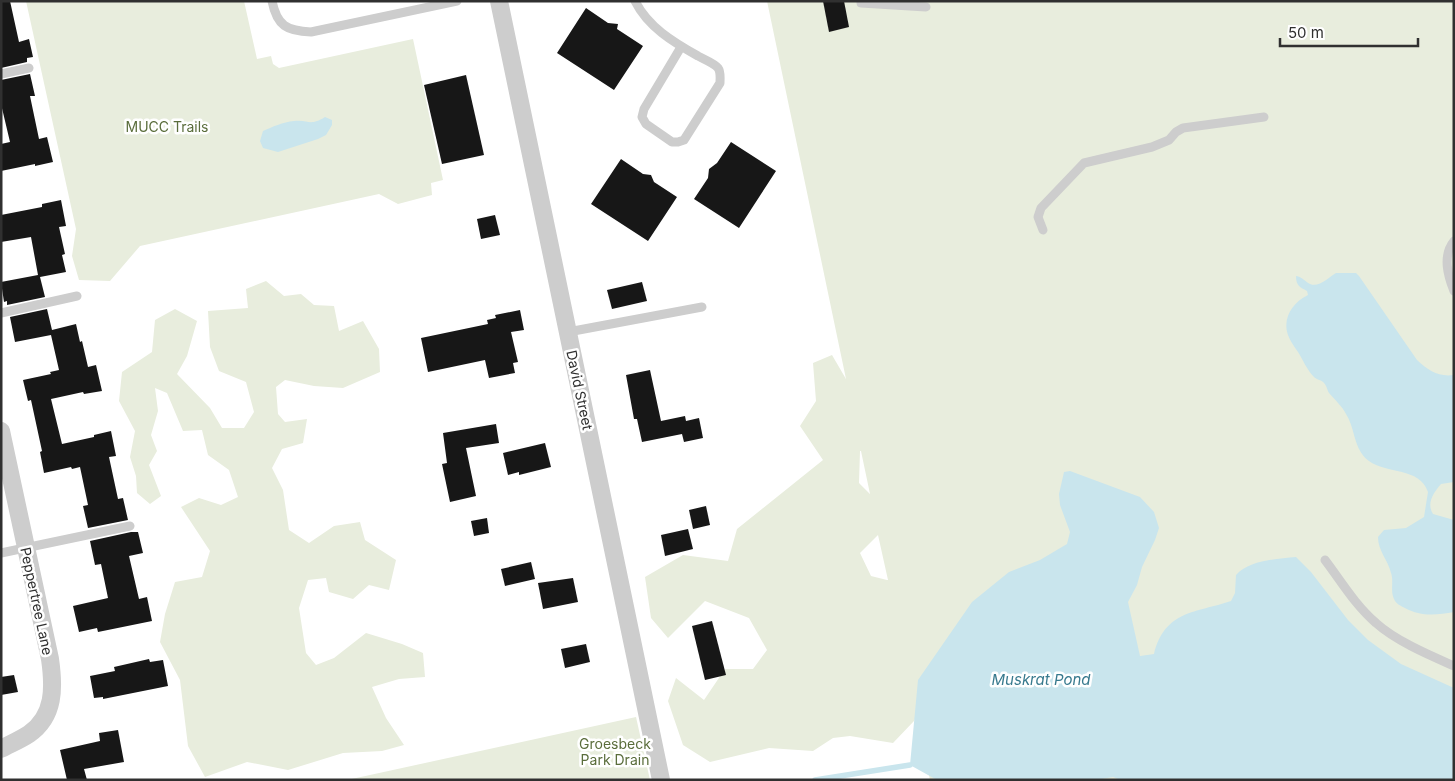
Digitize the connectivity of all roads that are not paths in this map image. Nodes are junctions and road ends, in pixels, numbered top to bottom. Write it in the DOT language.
graph roads {
  1 [pos="272,1"];
  2 [pos="457,1"];
  3 [pos="499,1"];
  4 [pos="635,1"];
  5 [pos="861,1"];
  6 [pos="926,7"];
  7 [pos="681,47"];
  8 [pos="29,68"];
  9 [pos="1,74"];
  10 [pos="1264,117"];
  11 [pos="1043,230"];
  12 [pos="1454,241"];
  13 [pos="1454,292"];
  14 [pos="77,296"];
  15 [pos="702,308"];
  16 [pos="1,313"];
  17 [pos="568,332"];
  18 [pos="1,431"];
  19 [pos="130,526"];
  20 [pos="26,548"];
  21 [pos="1,554"];
  22 [pos="1325,560"];
  23 [pos="1454,666"];
  24 [pos="1,749"];
  25 [pos="661,780"];
  1 -- 2 [label="lane"];
  3 -- 17 [label="street, David Street"];
  4 -- 7 [label="lane"];
  5 -- 6 [label="lane"];
  7 -- 7 [label="lane"];
  8 -- 9 [label="lane"];
  10 -- 11 [label="lane"];
  12 -- 13 [label="lane"];
  14 -- 16 [label="lane"];
  15 -- 17 [label="lane"];
  17 -- 25 [label="street, David Street"];
  18 -- 20 [label="street, Peppertree Lane"];
  19 -- 20 [label="lane"];
  20 -- 21 [label="lane"];
  20 -- 24 [label="street, Peppertree Lane"];
  22 -- 23 [label="lane"];
}
